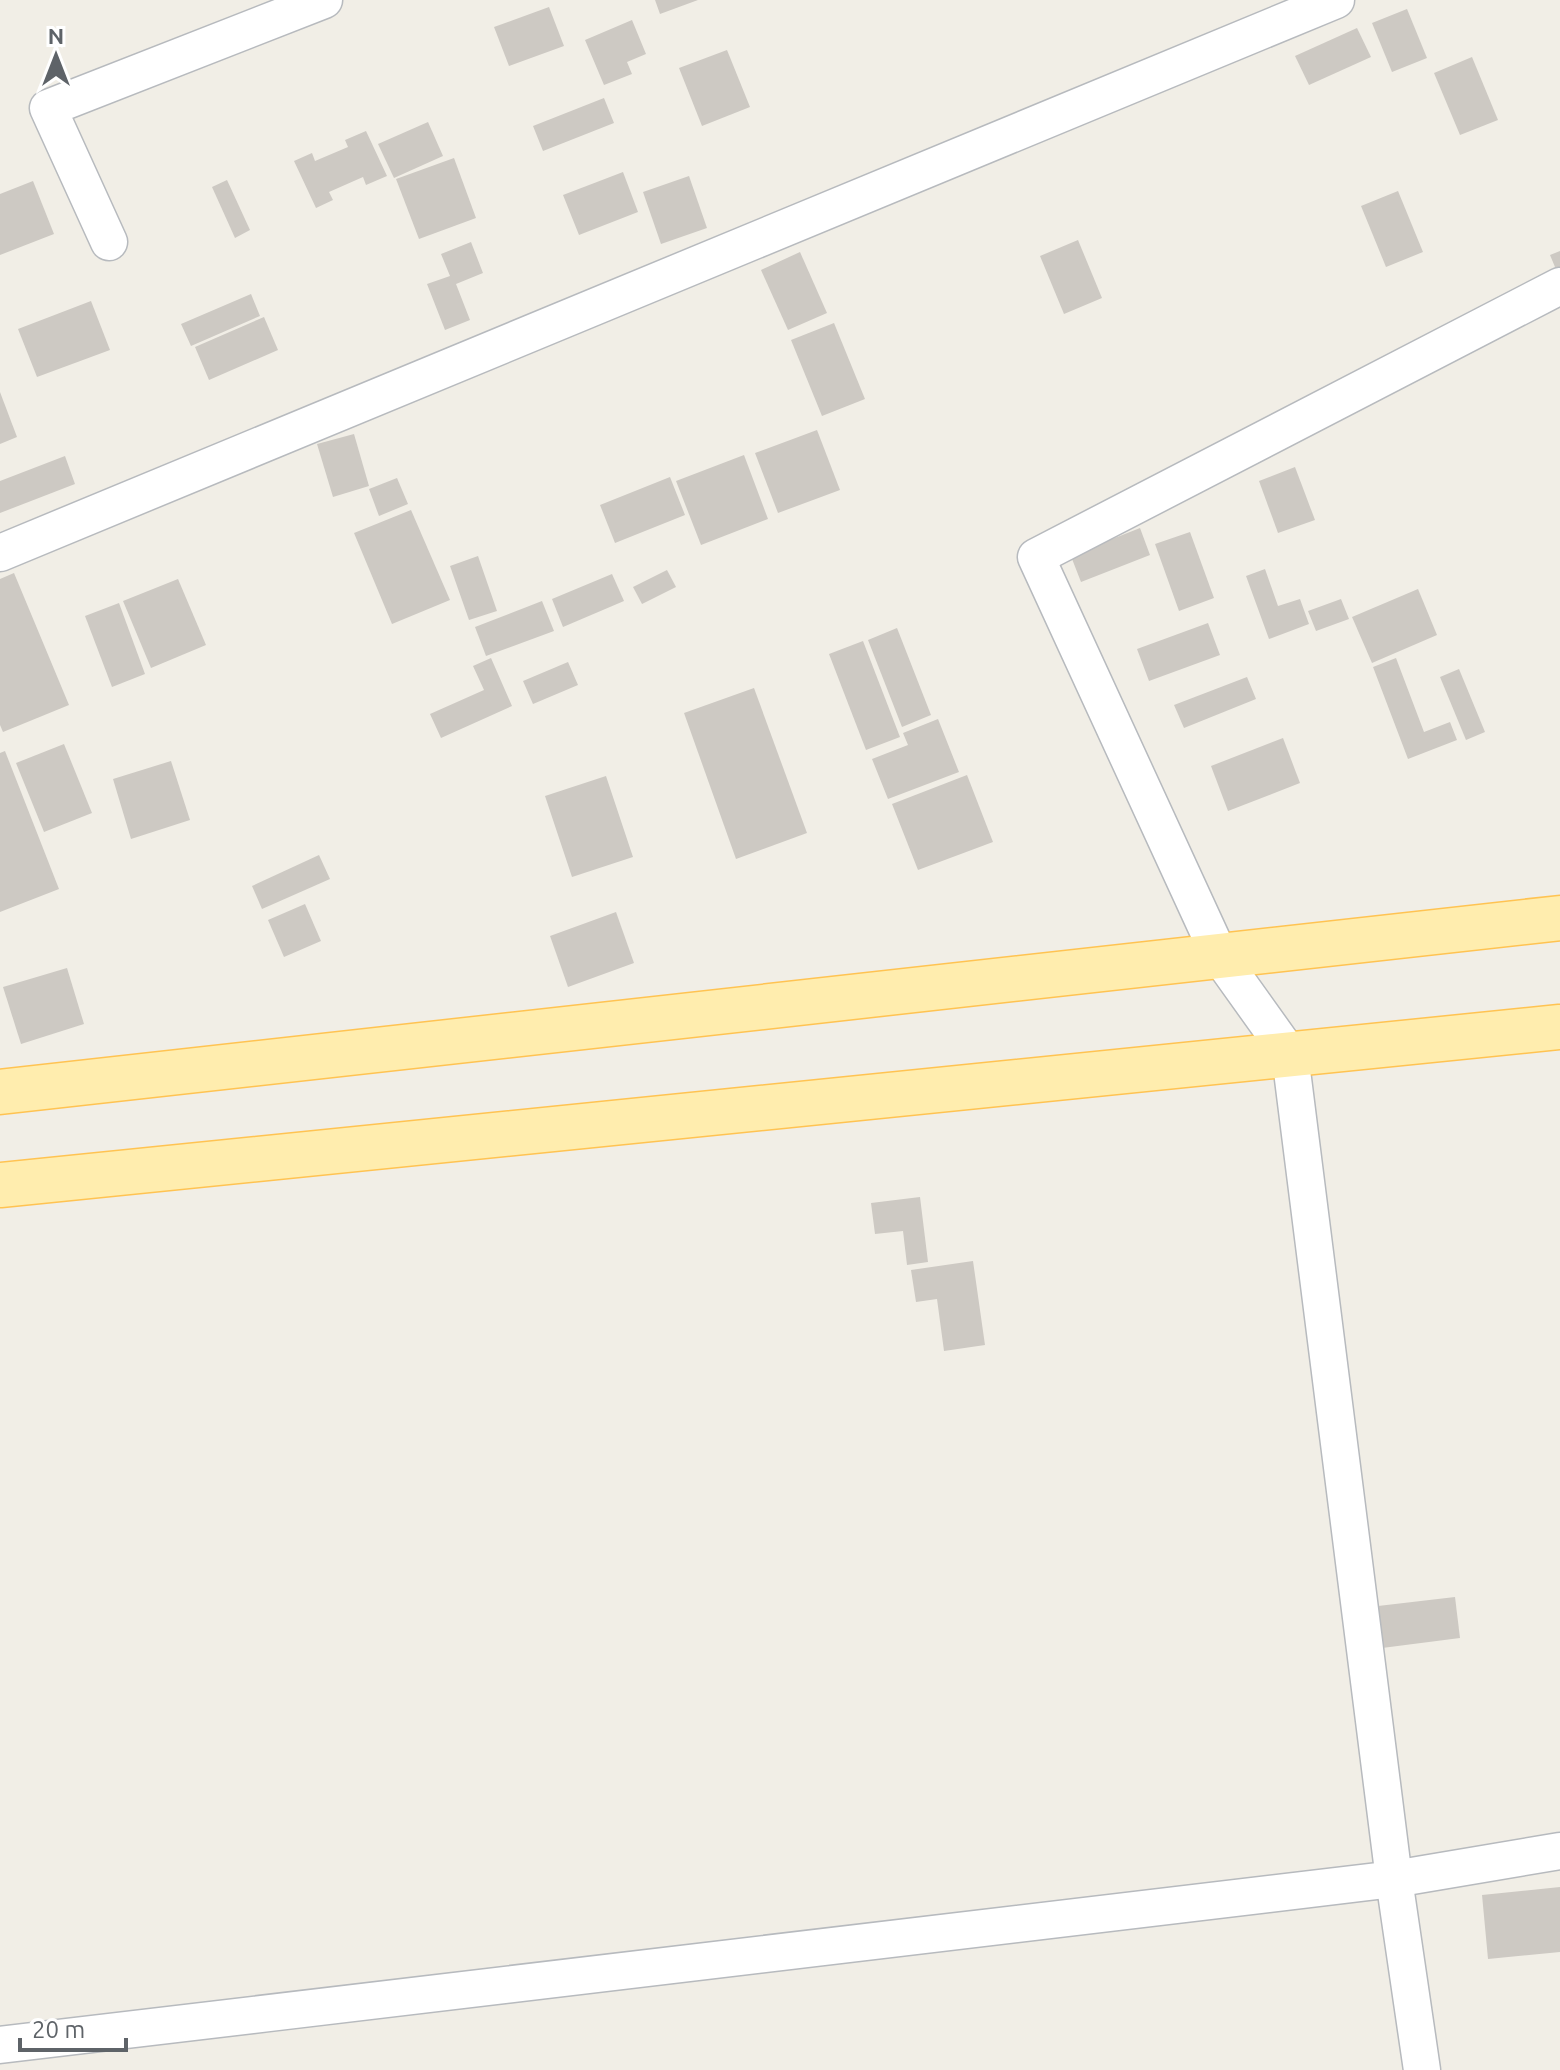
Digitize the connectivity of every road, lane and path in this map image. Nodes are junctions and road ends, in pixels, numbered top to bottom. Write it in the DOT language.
graph roads {
  1 [pos="324,0"];
  2 [pos="1336,0"];
  3 [pos="109,242"];
  4 [pos="1560,286"];
  5 [pos="0,553"];
  6 [pos="1560,918"];
  7 [pos="1220,957"];
  8 [pos="1560,1027"];
  9 [pos="1290,1055"];
  10 [pos="0,1092"];
  11 [pos="0,1185"];
  12 [pos="1560,1851"];
  13 [pos="1394,1879"];
  14 [pos="0,2045"];
  15 [pos="1422,2070"];
  1 -- 3 [label="street"];
  2 -- 5 [label="street"];
  4 -- 7 [label="street"];
  6 -- 7 [label="main road"];
  7 -- 9 [label="street"];
  7 -- 10 [label="main road"];
  8 -- 9 [label="main road"];
  9 -- 11 [label="main road"];
  9 -- 13 [label="street"];
  12 -- 13 [label="street"];
  13 -- 14 [label="street"];
  13 -- 15 [label="street"];
}
